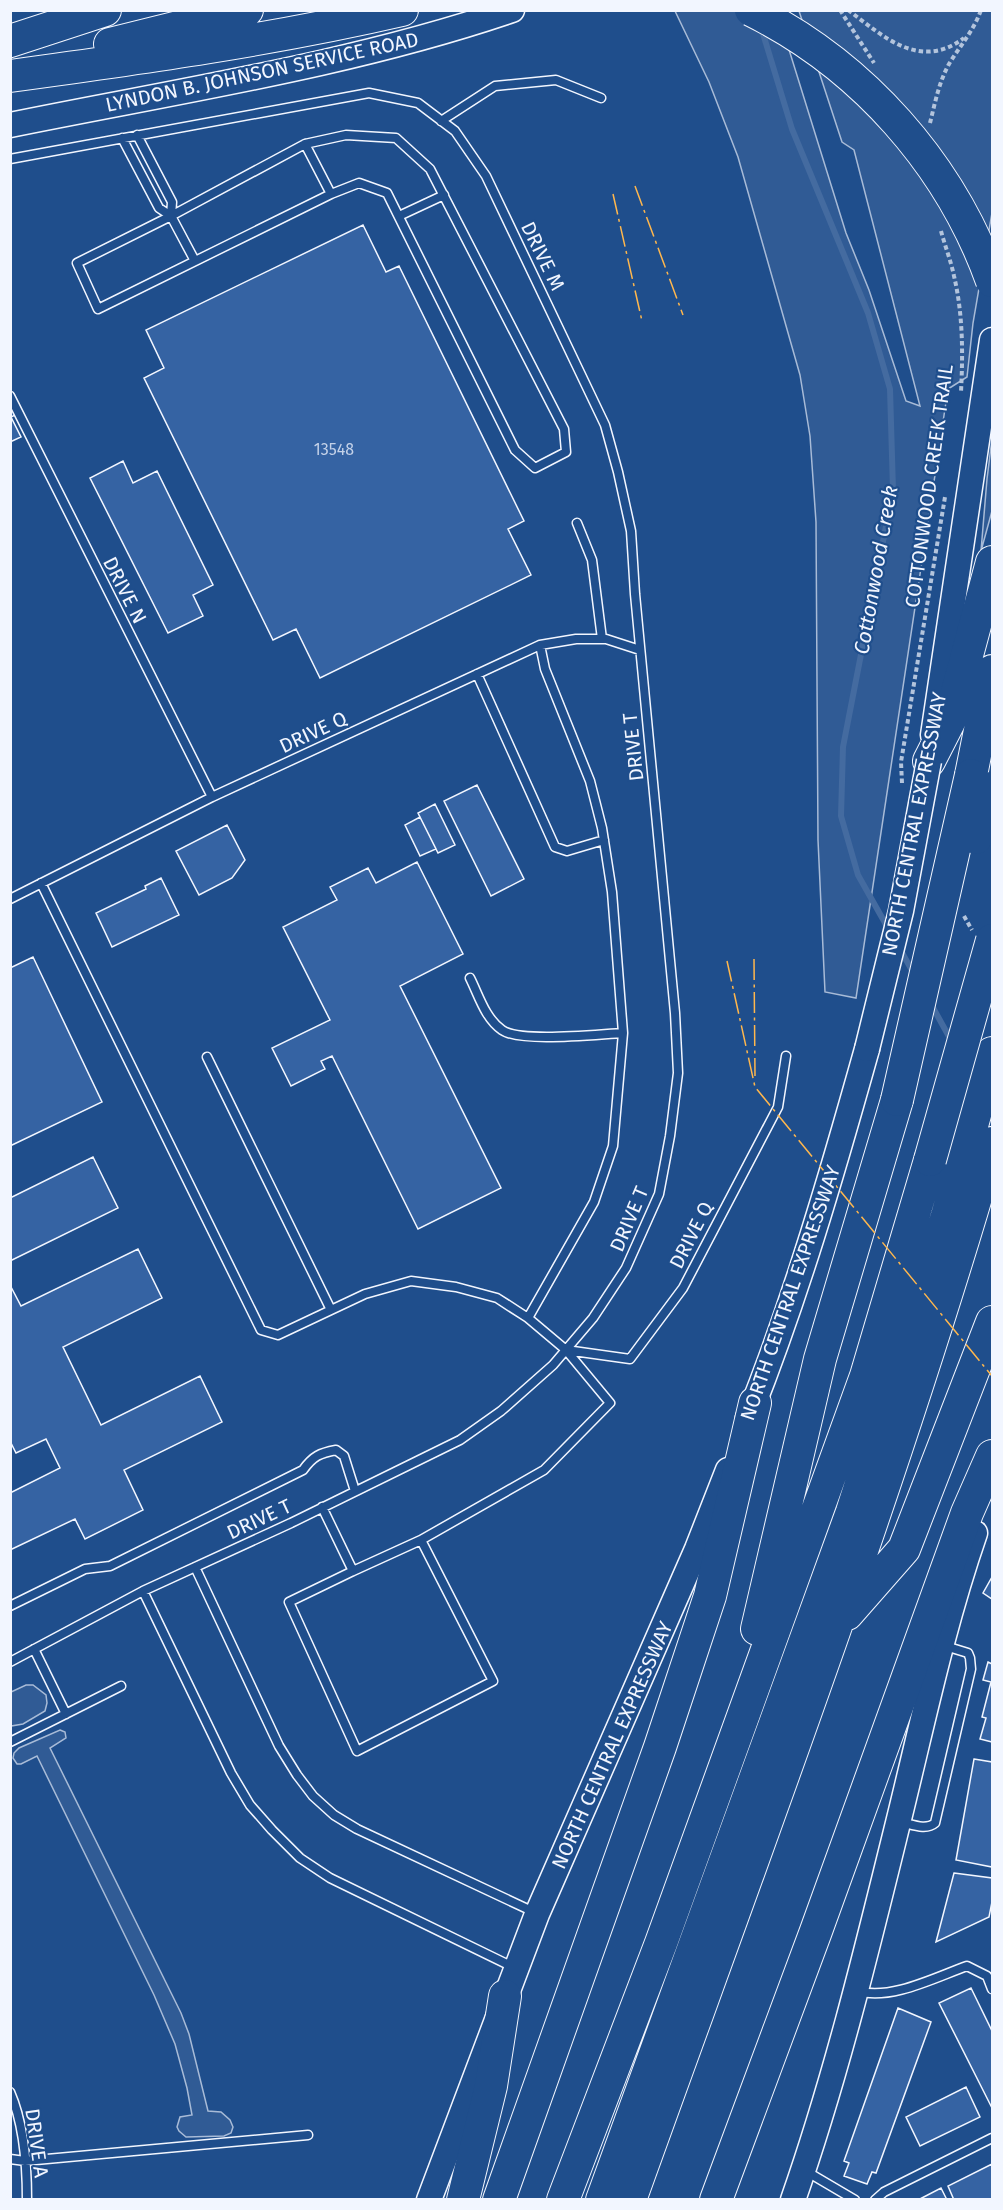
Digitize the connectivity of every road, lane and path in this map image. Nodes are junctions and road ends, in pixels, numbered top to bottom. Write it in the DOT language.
graph roads {
  1 [pos="105,10"];
  2 [pos="247,10"];
  3 [pos="402,10"];
  4 [pos="512,10"];
  5 [pos="751,10"];
  6 [pos="840,10"];
  7 [pos="848,10"];
  8 [pos="981,10"];
  9 [pos="968,35"];
  10 [pos="10,41"];
  11 [pos="878,68"];
  12 [pos="10,69"];
  13 [pos="10,76"];
  14 [pos="602,98"];
  15 [pos="441,121"];
  16 [pos="10,124"];
  17 [pos="929,125"];
  18 [pos="137,135"];
  19 [pos="122,138"];
  20 [pos="305,144"];
  21 [pos="10,159"];
  22 [pos="331,194"];
  23 [pos="444,195"];
  24 [pos="171,216"];
  25 [pos="399,216"];
  26 [pos="938,220"];
  27 [pos="195,261"];
  28 [pos="993,281"];
  29 [pos="993,340"];
  30 [pos="961,395"];
  31 [pos="10,396"];
  32 [pos="947,487"];
  33 [pos="577,523"];
  34 [pos="993,562"];
  35 [pos="602,639"];
  36 [pos="540,645"];
  37 [pos="640,650"];
  38 [pos="993,671"];
  39 [pos="477,674"];
  40 [pos="929,761"];
  41 [pos="993,784"];
  42 [pos="902,793"];
  43 [pos="212,796"];
  44 [pos="604,840"];
  45 [pos="41,884"];
  46 [pos="10,899"];
  47 [pos="959,906"];
  48 [pos="984,938"];
  49 [pos="470,978"];
  50 [pos="623,1033"];
  51 [pos="993,1053"];
  52 [pos="786,1056"];
  53 [pos="207,1057"];
  54 [pos="897,1100"];
  55 [pos="993,1143"];
  56 [pos="331,1310"];
  57 [pos="528,1318"];
  58 [pos="993,1322"];
  59 [pos="566,1350"];
  60 [pos="755,1402"];
  61 [pos="993,1456"];
  62 [pos="993,1481"];
  63 [pos="355,1491"];
  64 [pos="322,1508"];
  65 [pos="422,1540"];
  66 [pos="195,1567"];
  67 [pos="353,1571"];
  68 [pos="143,1591"];
  69 [pos="10,1606"];
  70 [pos="835,1629"];
  71 [pos="942,1645"];
  72 [pos="34,1649"];
  73 [pos="10,1662"];
  74 [pos="121,1686"];
  75 [pos="66,1714"];
  76 [pos="741,1724"];
  77 [pos="10,1742"];
  78 [pos="899,1821"];
  79 [pos="537,1914"];
  80 [pos="511,1982"];
  81 [pos="993,1989"];
  82 [pos="855,1990"];
  83 [pos="10,2092"];
  84 [pos="308,2135"];
  85 [pos="993,2138"];
  86 [pos="10,2159"];
  87 [pos="25,2161"];
  88 [pos="804,2169"];
  89 [pos="27,2199"];
  90 [pos="429,2199"];
  91 [pos="463,2199"];
  92 [pos="499,2199"];
  93 [pos="563,2199"];
  94 [pos="602,2199"];
  95 [pos="630,2199"];
  96 [pos="716,2199"];
  97 [pos="793,2199"];
  98 [pos="855,2199"];
  99 [pos="875,2199"];
  1 -- 10 [label="highway"];
  2 -- 12 [label="highway"];
  3 -- 13 [label="highway"];
  4 -- 16 [label="main road, LYNDON B. JOHNSON SERVICE ROAD"];
  5 -- 28 [label="highway, bridge"];
  6 -- 11 [label="path"];
  7 -- 9 [label="path"];
  8 -- 9 [label="path"];
  9 -- 17 [label="path"];
  14 -- 15 [label="lane"];
  15 -- 18 [label="lane, DRIVE M"];
  15 -- 37 [label="lane, DRIVE M"];
  18 -- 19 [label="lane, DRIVE M"];
  18 -- 24 [label="lane"];
  19 -- 21 [label="lane, DRIVE M"];
  19 -- 24 [label="lane"];
  20 -- 22 [label="lane"];
  20 -- 23 [label="lane"];
  20 -- 24 [label="lane"];
  22 -- 25 [label="lane"];
  22 -- 27 [label="lane"];
  23 -- 25 [label="lane"];
  23 -- 25 [label="lane"];
  24 -- 27 [label="lane"];
  24 -- 27 [label="lane"];
  26 -- 30 [label="path, COTTONWOOD CREEK TRAIL"];
  29 -- 40 [label="main road, NORTH CENTRAL EXPRESSWAY"];
  31 -- 43 [label="lane, DRIVE N"];
  32 -- 42 [label="path, COTTONWOOD CREEK TRAIL"];
  33 -- 35 [label="lane"];
  34 -- 40 [label="highway"];
  35 -- 36 [label="lane, DRIVE Q"];
  35 -- 37 [label="lane, DRIVE Q"];
  36 -- 39 [label="lane, DRIVE Q"];
  36 -- 44 [label="lane"];
  37 -- 59 [label="lane, DRIVE T"];
  38 -- 54 [label="highway, bridge"];
  39 -- 43 [label="lane, DRIVE Q"];
  39 -- 44 [label="lane"];
  40 -- 60 [label="main road, NORTH CENTRAL EXPRESSWAY, bridge"];
  41 -- 54 [label="highway, bridge"];
  43 -- 45 [label="lane, DRIVE Q"];
  44 -- 50 [label="lane"];
  45 -- 46 [label="lane, DRIVE Q"];
  45 -- 56 [label="lane"];
  47 -- 48 [label="path"];
  48 -- 76 [label="highway, bridge"];
  49 -- 50 [label="lane"];
  50 -- 57 [label="lane"];
  51 -- 94 [label="highway"];
  52 -- 59 [label="lane, DRIVE Q"];
  53 -- 56 [label="lane"];
  54 -- 76 [label="highway"];
  55 -- 70 [label="highway"];
  56 -- 57 [label="lane"];
  57 -- 59 [label="lane"];
  58 -- 70 [label="highway"];
  59 -- 63 [label="lane, DRIVE T"];
  59 -- 65 [label="lane"];
  60 -- 79 [label="main road, NORTH CENTRAL EXPRESSWAY"];
  60 -- 92 [label="highway"];
  61 -- 96 [label="highway"];
  62 -- 71 [label="main road"];
  63 -- 64 [label="lane, DRIVE T"];
  63 -- 69 [label="lane"];
  64 -- 66 [label="lane, DRIVE T"];
  64 -- 67 [label="lane"];
  65 -- 67 [label="lane"];
  65 -- 67 [label="lane"];
  66 -- 68 [label="lane, DRIVE T"];
  66 -- 79 [label="lane"];
  68 -- 72 [label="lane, DRIVE T"];
  68 -- 80 [label="lane"];
  70 -- 95 [label="highway"];
  71 -- 78 [label="main road"];
  71 -- 78 [label="lane"];
  72 -- 73 [label="lane, DRIVE T"];
  72 -- 75 [label="lane"];
  74 -- 75 [label="lane"];
  75 -- 77 [label="lane"];
  76 -- 93 [label="highway"];
  78 -- 82 [label="main road"];
  79 -- 80 [label="main road, NORTH CENTRAL EXPRESSWAY"];
  80 -- 90 [label="main road, NORTH CENTRAL EXPRESSWAY"];
  80 -- 91 [label="highway"];
  81 -- 82 [label="lane"];
  82 -- 88 [label="main road"];
  83 -- 87 [label="lane, DRIVE A"];
  84 -- 87 [label="lane"];
  85 -- 99 [label="lane"];
  86 -- 87 [label="lane"];
  87 -- 89 [label="lane, DRIVE A"];
  88 -- 97 [label="main road"];
  88 -- 98 [label="lane"];
}
